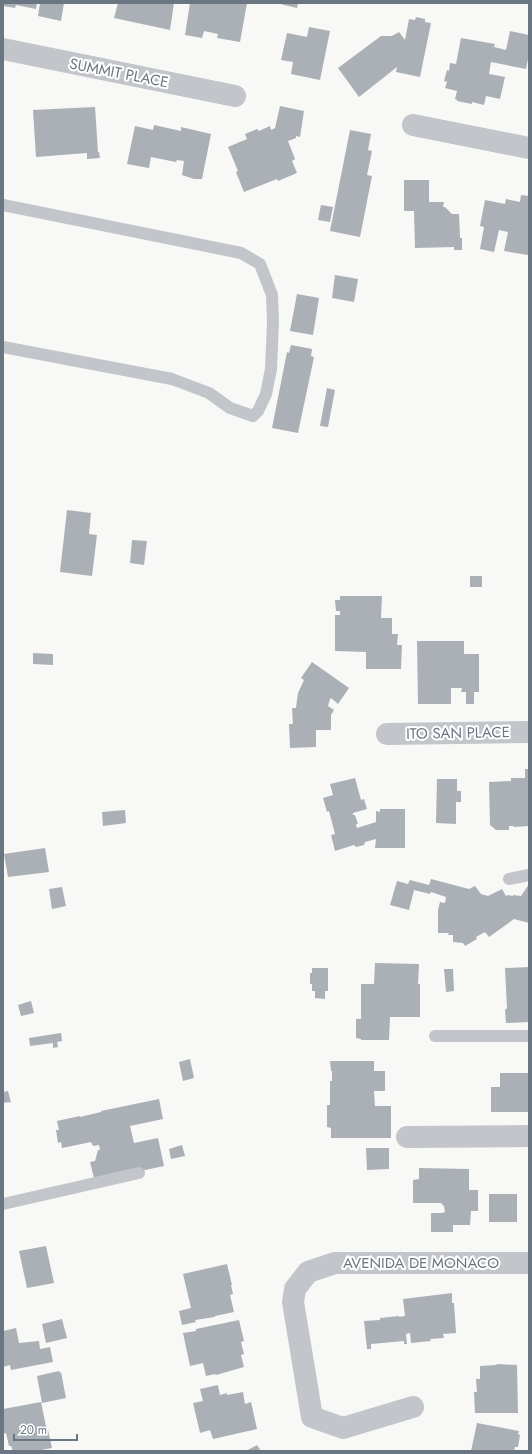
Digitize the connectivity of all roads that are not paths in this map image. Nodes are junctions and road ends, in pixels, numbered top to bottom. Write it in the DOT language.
graph roads {
  1 [pos="3,49"];
  2 [pos="235,96"];
  3 [pos="413,125"];
  4 [pos="529,148"];
  5 [pos="3,205"];
  6 [pos="3,347"];
  7 [pos="529,732"];
  8 [pos="387,734"];
  9 [pos="529,875"];
  10 [pos="510,879"];
  11 [pos="435,1036"];
  12 [pos="529,1036"];
  13 [pos="529,1136"];
  14 [pos="407,1137"];
  15 [pos="139,1173"];
  16 [pos="3,1204"];
  17 [pos="529,1263"];
  18 [pos="413,1407"];
  1 -- 2 [label="street, SUMMIT PLACE"];
  3 -- 4 [label="street"];
  5 -- 6 [label="lane"];
  7 -- 8 [label="street, ITO SAN PLACE"];
  9 -- 10 [label="lane"];
  11 -- 12 [label="lane"];
  13 -- 14 [label="street"];
  15 -- 16 [label="lane"];
  17 -- 18 [label="street, AVENIDA DE MONACO"];
}
